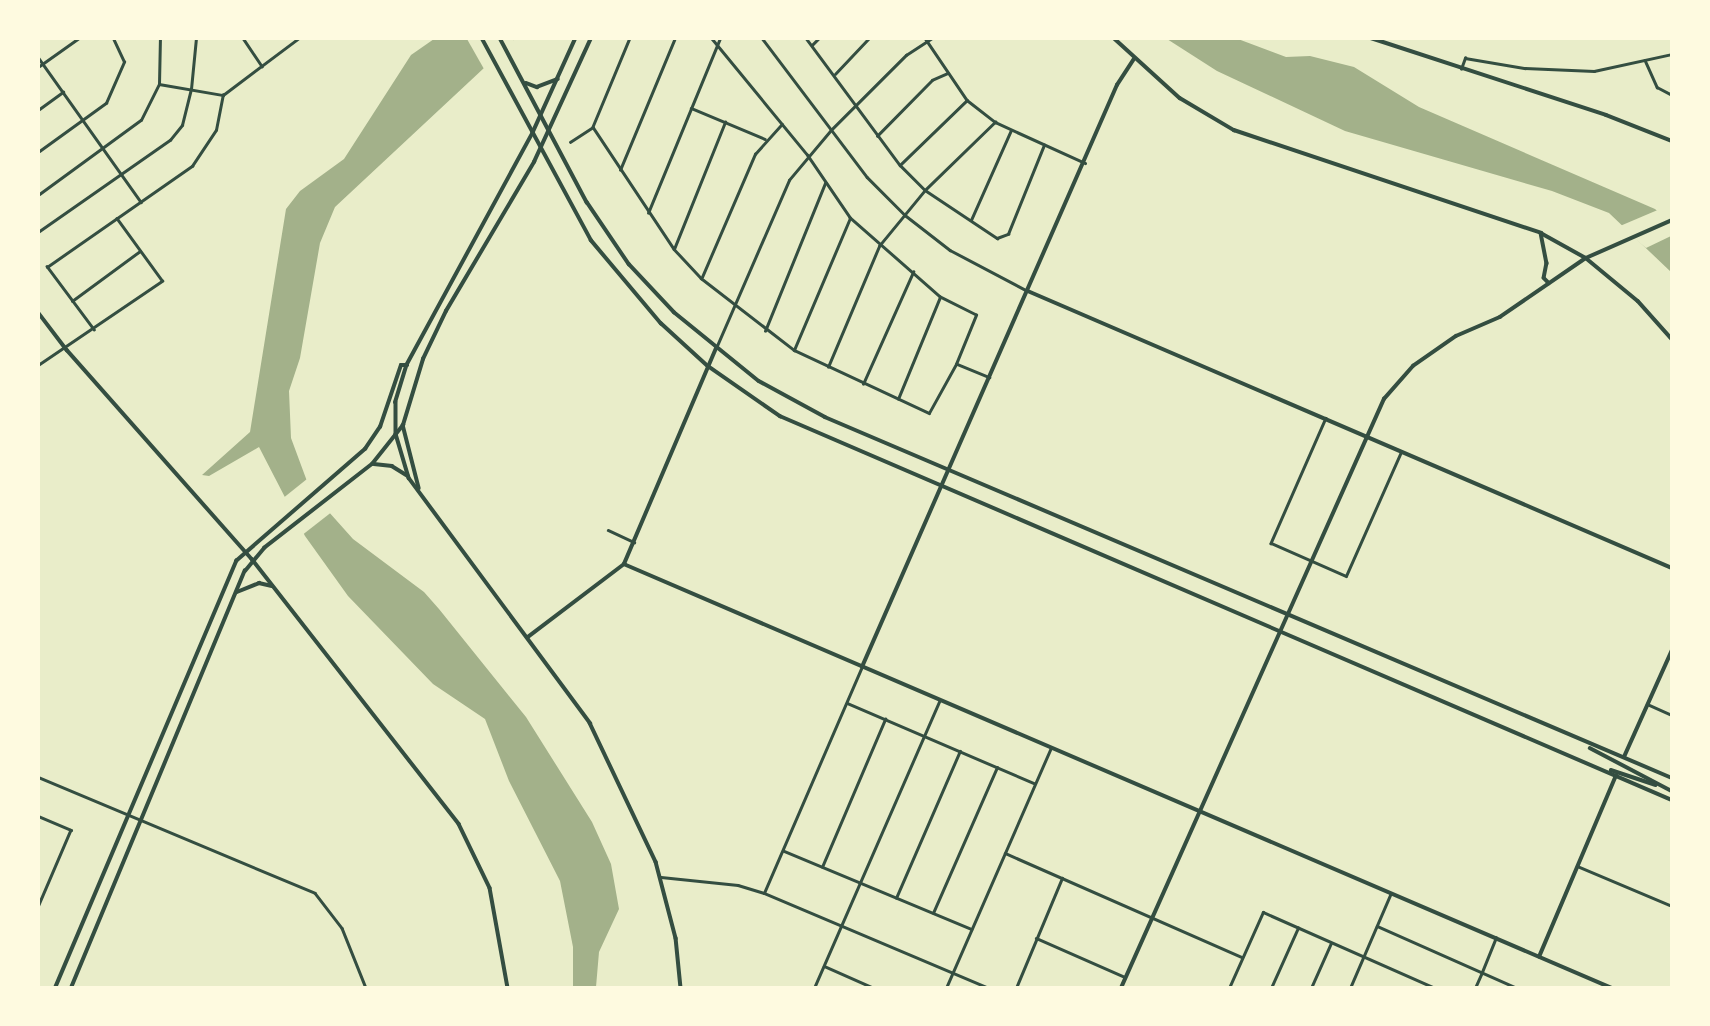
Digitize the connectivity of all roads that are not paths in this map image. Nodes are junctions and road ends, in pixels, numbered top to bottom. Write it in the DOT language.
graph roads {
  1 [pos="79,38"];
  2 [pos="113,38"];
  3 [pos="160,38"];
  4 [pos="197,38"];
  5 [pos="243,38"];
  6 [pos="299,38"];
  7 [pos="482,38"];
  8 [pos="500,38"];
  9 [pos="576,38"];
  10 [pos="591,38"];
  11 [pos="630,38"];
  12 [pos="675,38"];
  13 [pos="711,38"];
  14 [pos="720,38"];
  15 [pos="762,38"];
  16 [pos="806,38"];
  17 [pos="819,38"];
  18 [pos="869,38"];
  19 [pos="932,38"];
  20 [pos="1114,38"];
  21 [pos="1371,38"];
  22 [pos="926,40"];
  23 [pos="716,43"];
  24 [pos="812,45"];
  25 [pos="1671,54"];
  26 [pos="38,57"];
  27 [pos="1133,60"];
  28 [pos="1645,60"];
  29 [pos="43,63"];
  30 [pos="38,66"];
  31 [pos="262,66"];
  32 [pos="1461,69"];
  33 [pos="948,72"];
  34 [pos="835,74"];
  35 [pos="559,78"];
  36 [pos="524,83"];
  37 [pos="159,84"];
  38 [pos="191,89"];
  39 [pos="63,92"];
  40 [pos="223,95"];
  41 [pos="1671,95"];
  42 [pos="967,100"];
  43 [pos="856,106"];
  44 [pos="691,108"];
  45 [pos="38,110"];
  46 [pos="542,116"];
  47 [pos="84,121"];
  48 [pos="725,122"];
  49 [pos="995,122"];
  50 [pos="782,124"];
  51 [pos="593,127"];
  52 [pos="550,130"];
  53 [pos="831,130"];
  54 [pos="1011,130"];
  55 [pos="533,133"];
  56 [pos="877,136"];
  57 [pos="766,139"];
  58 [pos="1671,141"];
  59 [pos="570,142"];
  60 [pos="1044,145"];
  61 [pos="541,146"];
  62 [pos="105,150"];
  63 [pos="38,152"];
  64 [pos="807,155"];
  65 [pos="1084,163"];
  66 [pos="900,165"];
  67 [pos="620,170"];
  68 [pos="122,175"];
  69 [pos="825,183"];
  70 [pos="925,190"];
  71 [pos="38,195"];
  72 [pos="141,202"];
  73 [pos="648,213"];
  74 [pos="905,215"];
  75 [pos="850,218"];
  76 [pos="117,219"];
  77 [pos="1671,220"];
  78 [pos="971,221"];
  79 [pos="38,232"];
  80 [pos="1541,233"];
  81 [pos="879,246"];
  82 [pos="674,249"];
  83 [pos="140,251"];
  84 [pos="1586,258"];
  85 [pos="913,272"];
  86 [pos="701,278"];
  87 [pos="1549,284"];
  88 [pos="1028,291"];
  89 [pos="940,297"];
  90 [pos="72,301"];
  91 [pos="732,304"];
  92 [pos="38,312"];
  93 [pos="94,330"];
  94 [pos="765,331"];
  95 [pos="1671,339"];
  96 [pos="716,348"];
  97 [pos="794,349"];
  98 [pos="66,350"];
  99 [pos="956,364"];
  100 [pos="38,365"];
  101 [pos="407,365"];
  102 [pos="708,366"];
  103 [pos="828,367"];
  104 [pos="989,377"];
  105 [pos="863,384"];
  106 [pos="898,399"];
  107 [pos="1326,418"];
  108 [pos="403,425"];
  109 [pos="396,434"];
  110 [pos="1364,436"];
  111 [pos="1401,451"];
  112 [pos="372,464"];
  113 [pos="951,471"];
  114 [pos="409,478"];
  115 [pos="944,484"];
  116 [pos="420,494"];
  117 [pos="608,530"];
  118 [pos="634,542"];
  119 [pos="244,551"];
  120 [pos="252,559"];
  121 [pos="1310,560"];
  122 [pos="624,564"];
  123 [pos="1671,568"];
  124 [pos="274,587"];
  125 [pos="235,593"];
  126 [pos="1285,615"];
  127 [pos="1279,629"];
  128 [pos="528,637"];
  129 [pos="1671,650"];
  130 [pos="862,667"];
  131 [pos="940,700"];
  132 [pos="847,703"];
  133 [pos="1647,704"];
  134 [pos="1671,715"];
  135 [pos="885,719"];
  136 [pos="925,736"];
  137 [pos="1589,747"];
  138 [pos="1051,748"];
  139 [pos="960,751"];
  140 [pos="1623,757"];
  141 [pos="997,767"];
  142 [pos="1609,770"];
  143 [pos="1616,776"];
  144 [pos="38,777"];
  145 [pos="1671,778"];
  146 [pos="1035,784"];
  147 [pos="1658,785"];
  148 [pos="1671,790"];
  149 [pos="1671,800"];
  150 [pos="1200,811"];
  151 [pos="128,814"];
  152 [pos="38,816"];
  153 [pos="142,819"];
  154 [pos="784,851"];
  155 [pos="1005,853"];
  156 [pos="1577,866"];
  157 [pos="822,867"];
  158 [pos="661,877"];
  159 [pos="1062,878"];
  160 [pos="858,882"];
  161 [pos="764,893"];
  162 [pos="1391,893"];
  163 [pos="896,898"];
  164 [pos="1671,906"];
  165 [pos="38,907"];
  166 [pos="933,913"];
  167 [pos="1153,917"];
  168 [pos="841,925"];
  169 [pos="1377,926"];
  170 [pos="1298,928"];
  171 [pos="971,929"];
  172 [pos="1036,938"];
  173 [pos="1496,938"];
  174 [pos="1331,942"];
  175 [pos="1364,957"];
  176 [pos="1539,957"];
  177 [pos="1243,958"];
  178 [pos="824,966"];
  179 [pos="953,972"];
  180 [pos="1482,972"];
  181 [pos="1125,977"];
  182 [pos="860,982"];
  183 [pos="681,986"];
  184 [pos="1230,987"];
  185 [pos="55,988"];
  186 [pos="71,988"];
  187 [pos="366,988"];
  188 [pos="508,988"];
  189 [pos="687,988"];
  190 [pos="814,988"];
  191 [pos="857,988"];
  192 [pos="874,988"];
  193 [pos="946,988"];
  194 [pos="989,988"];
  195 [pos="1016,988"];
  196 [pos="1121,988"];
  197 [pos="1271,988"];
  198 [pos="1311,988"];
  199 [pos="1350,988"];
  200 [pos="1435,988"];
  201 [pos="1475,988"];
  202 [pos="1517,988"];
  203 [pos="1612,988"];
  1 -- 29 [label="street"];
  2 -- 47 [label="street"];
  3 -- 37 [label="street"];
  4 -- 38 [label="street"];
  5 -- 31 [label="street"];
  6 -- 31 [label="street"];
  7 -- 55 [label="street"];
  8 -- 36 [label="street"];
  9 -- 35 [label="street"];
  10 -- 52 [label="street"];
  11 -- 51 [label="street"];
  12 -- 67 [label="street"];
  13 -- 23 [label="street"];
  14 -- 23 [label="street"];
  15 -- 53 [label="street"];
  16 -- 24 [label="street"];
  17 -- 24 [label="street"];
  18 -- 34 [label="street"];
  19 -- 22 [label="street"];
  20 -- 27 [label="street"];
  21 -- 32 [label="street"];
  22 -- 33 [label="street"];
  22 -- 43 [label="street"];
  23 -- 44 [label="street"];
  23 -- 50 [label="street"];
  24 -- 34 [label="street"];
  25 -- 28 [label="street"];
  26 -- 29 [label="street"];
  27 -- 65 [label="street"];
  27 -- 80 [label="street"];
  28 -- 32 [label="street"];
  28 -- 41 [label="street"];
  29 -- 30 [label="street"];
  29 -- 39 [label="street"];
  31 -- 40 [label="street"];
  32 -- 58 [label="street"];
  33 -- 42 [label="street"];
  33 -- 56 [label="street"];
  34 -- 43 [label="street"];
  35 -- 36 [label="street"];
  35 -- 46 [label="street"];
  36 -- 46 [label="street"];
  37 -- 38 [label="street"];
  37 -- 62 [label="street"];
  38 -- 40 [label="street"];
  38 -- 68 [label="street"];
  39 -- 45 [label="street"];
  39 -- 47 [label="street"];
  40 -- 72 [label="street"];
  42 -- 49 [label="street"];
  42 -- 66 [label="street"];
  43 -- 53 [label="street"];
  43 -- 56 [label="street"];
  44 -- 48 [label="street"];
  44 -- 73 [label="street"];
  46 -- 52 [label="street"];
  46 -- 55 [label="street"];
  47 -- 62 [label="street"];
  47 -- 63 [label="street"];
  48 -- 57 [label="street"];
  48 -- 82 [label="street"];
  49 -- 54 [label="street"];
  49 -- 70 [label="street"];
  50 -- 57 [label="street"];
  50 -- 64 [label="street"];
  51 -- 59 [label="street"];
  51 -- 67 [label="street"];
  52 -- 61 [label="street"];
  52 -- 96 [label="street"];
  53 -- 64 [label="street"];
  53 -- 74 [label="street"];
  54 -- 60 [label="street"];
  54 -- 78 [label="street"];
  55 -- 61 [label="street"];
  55 -- 101 [label="street"];
  56 -- 66 [label="street"];
  57 -- 86 [label="street"];
  60 -- 65 [label="street"];
  60 -- 78 [label="street"];
  61 -- 102 [label="street"];
  61 -- 108 [label="street"];
  62 -- 68 [label="street"];
  62 -- 71 [label="street"];
  64 -- 69 [label="street"];
  64 -- 91 [label="street"];
  65 -- 88 [label="street"];
  66 -- 70 [label="street"];
  67 -- 73 [label="street"];
  68 -- 72 [label="street"];
  68 -- 79 [label="street"];
  69 -- 75 [label="street"];
  69 -- 94 [label="street"];
  70 -- 74 [label="street"];
  70 -- 78 [label="street"];
  72 -- 76 [label="street"];
  73 -- 82 [label="street"];
  74 -- 81 [label="street"];
  74 -- 88 [label="street"];
  75 -- 81 [label="street"];
  75 -- 97 [label="street"];
  76 -- 83 [label="street"];
  76 -- 90 [label="street"];
  77 -- 84 [label="street"];
  80 -- 84 [label="street"];
  80 -- 87 [label="street"];
  81 -- 85 [label="street"];
  81 -- 103 [label="street"];
  82 -- 86 [label="street"];
  83 -- 90 [label="street"];
  83 -- 93 [label="street"];
  84 -- 87 [label="street"];
  84 -- 95 [label="street"];
  85 -- 89 [label="street"];
  85 -- 105 [label="street"];
  86 -- 91 [label="street"];
  87 -- 110 [label="street"];
  88 -- 104 [label="street"];
  88 -- 107 [label="street"];
  89 -- 99 [label="street"];
  89 -- 106 [label="street"];
  90 -- 93 [label="street"];
  91 -- 94 [label="street"];
  91 -- 96 [label="street"];
  92 -- 98 [label="street"];
  93 -- 98 [label="street"];
  94 -- 97 [label="street"];
  96 -- 102 [label="street"];
  96 -- 113 [label="street"];
  97 -- 103 [label="street"];
  98 -- 100 [label="street"];
  98 -- 119 [label="street"];
  99 -- 104 [label="street"];
  99 -- 106 [label="street"];
  101 -- 109 [label="street"];
  101 -- 119 [label="street"];
  102 -- 115 [label="street"];
  102 -- 118 [label="street"];
  103 -- 105 [label="street"];
  104 -- 113 [label="street"];
  105 -- 106 [label="street"];
  107 -- 110 [label="street"];
  107 -- 121 [label="street"];
  108 -- 109 [label="street"];
  108 -- 116 [label="street"];
  109 -- 112 [label="street"];
  109 -- 114 [label="street"];
  110 -- 111 [label="street"];
  110 -- 121 [label="street"];
  111 -- 121 [label="street"];
  111 -- 123 [label="street"];
  112 -- 114 [label="street"];
  112 -- 120 [label="street"];
  113 -- 115 [label="street"];
  113 -- 126 [label="street"];
  114 -- 116 [label="street"];
  115 -- 127 [label="street"];
  115 -- 130 [label="street"];
  116 -- 128 [label="street"];
  117 -- 118 [label="street"];
  118 -- 122 [label="street"];
  119 -- 120 [label="street"];
  119 -- 151 [label="street"];
  120 -- 124 [label="street"];
  120 -- 125 [label="street"];
  121 -- 126 [label="street"];
  122 -- 128 [label="street"];
  122 -- 130 [label="street"];
  124 -- 125 [label="street"];
  124 -- 188 [label="street"];
  125 -- 153 [label="street"];
  126 -- 127 [label="street"];
  126 -- 137 [label="street"];
  127 -- 142 [label="street"];
  127 -- 150 [label="street"];
  128 -- 158 [label="street"];
  129 -- 133 [label="street"];
  130 -- 131 [label="street"];
  130 -- 132 [label="street"];
  131 -- 136 [label="street"];
  131 -- 138 [label="street"];
  132 -- 135 [label="street"];
  132 -- 154 [label="street"];
  133 -- 134 [label="street"];
  133 -- 140 [label="street"];
  135 -- 136 [label="street"];
  135 -- 157 [label="street"];
  136 -- 139 [label="street"];
  136 -- 160 [label="street"];
  137 -- 140 [label="street"];
  137 -- 147 [label="street"];
  138 -- 146 [label="street"];
  138 -- 150 [label="street"];
  139 -- 141 [label="street"];
  139 -- 163 [label="street"];
  140 -- 145 [label="street"];
  141 -- 146 [label="street"];
  141 -- 166 [label="street"];
  142 -- 143 [label="street"];
  142 -- 147 [label="street"];
  143 -- 149 [label="street"];
  143 -- 156 [label="street"];
  144 -- 151 [label="street"];
  146 -- 155 [label="street"];
  147 -- 148 [label="street"];
  150 -- 162 [label="street"];
  150 -- 167 [label="street"];
  151 -- 153 [label="street"];
  151 -- 185 [label="street"];
  152 -- 165 [label="street"];
  153 -- 186 [label="street"];
  153 -- 187 [label="street"];
  154 -- 157 [label="street"];
  154 -- 161 [label="street"];
  155 -- 159 [label="street"];
  155 -- 171 [label="street"];
  156 -- 164 [label="street"];
  156 -- 176 [label="street"];
  157 -- 160 [label="street"];
  158 -- 161 [label="street"];
  158 -- 183 [label="street"];
  159 -- 167 [label="street"];
  159 -- 172 [label="street"];
  160 -- 163 [label="street"];
  160 -- 168 [label="street"];
  161 -- 168 [label="street"];
  162 -- 169 [label="street"];
  162 -- 173 [label="street"];
  163 -- 166 [label="street"];
  166 -- 171 [label="street"];
  167 -- 177 [label="street"];
  167 -- 181 [label="street"];
  168 -- 178 [label="street"];
  168 -- 179 [label="street"];
  169 -- 175 [label="street"];
  169 -- 180 [label="street"];
  170 -- 174 [label="street"];
  170 -- 177 [label="street"];
  170 -- 197 [label="street"];
  171 -- 179 [label="street"];
  172 -- 181 [label="street"];
  172 -- 195 [label="street"];
  173 -- 176 [label="street"];
  173 -- 180 [label="street"];
  174 -- 175 [label="street"];
  174 -- 198 [label="street"];
  175 -- 199 [label="street"];
  175 -- 200 [label="street"];
  176 -- 203 [label="street"];
  177 -- 184 [label="street"];
  178 -- 182 [label="street"];
  178 -- 190 [label="street"];
  179 -- 193 [label="street"];
  179 -- 194 [label="street"];
  180 -- 201 [label="street"];
  180 -- 202 [label="street"];
  181 -- 196 [label="street"];
  182 -- 191 [label="street"];
  182 -- 192 [label="street"];
  183 -- 189 [label="street"];
}
